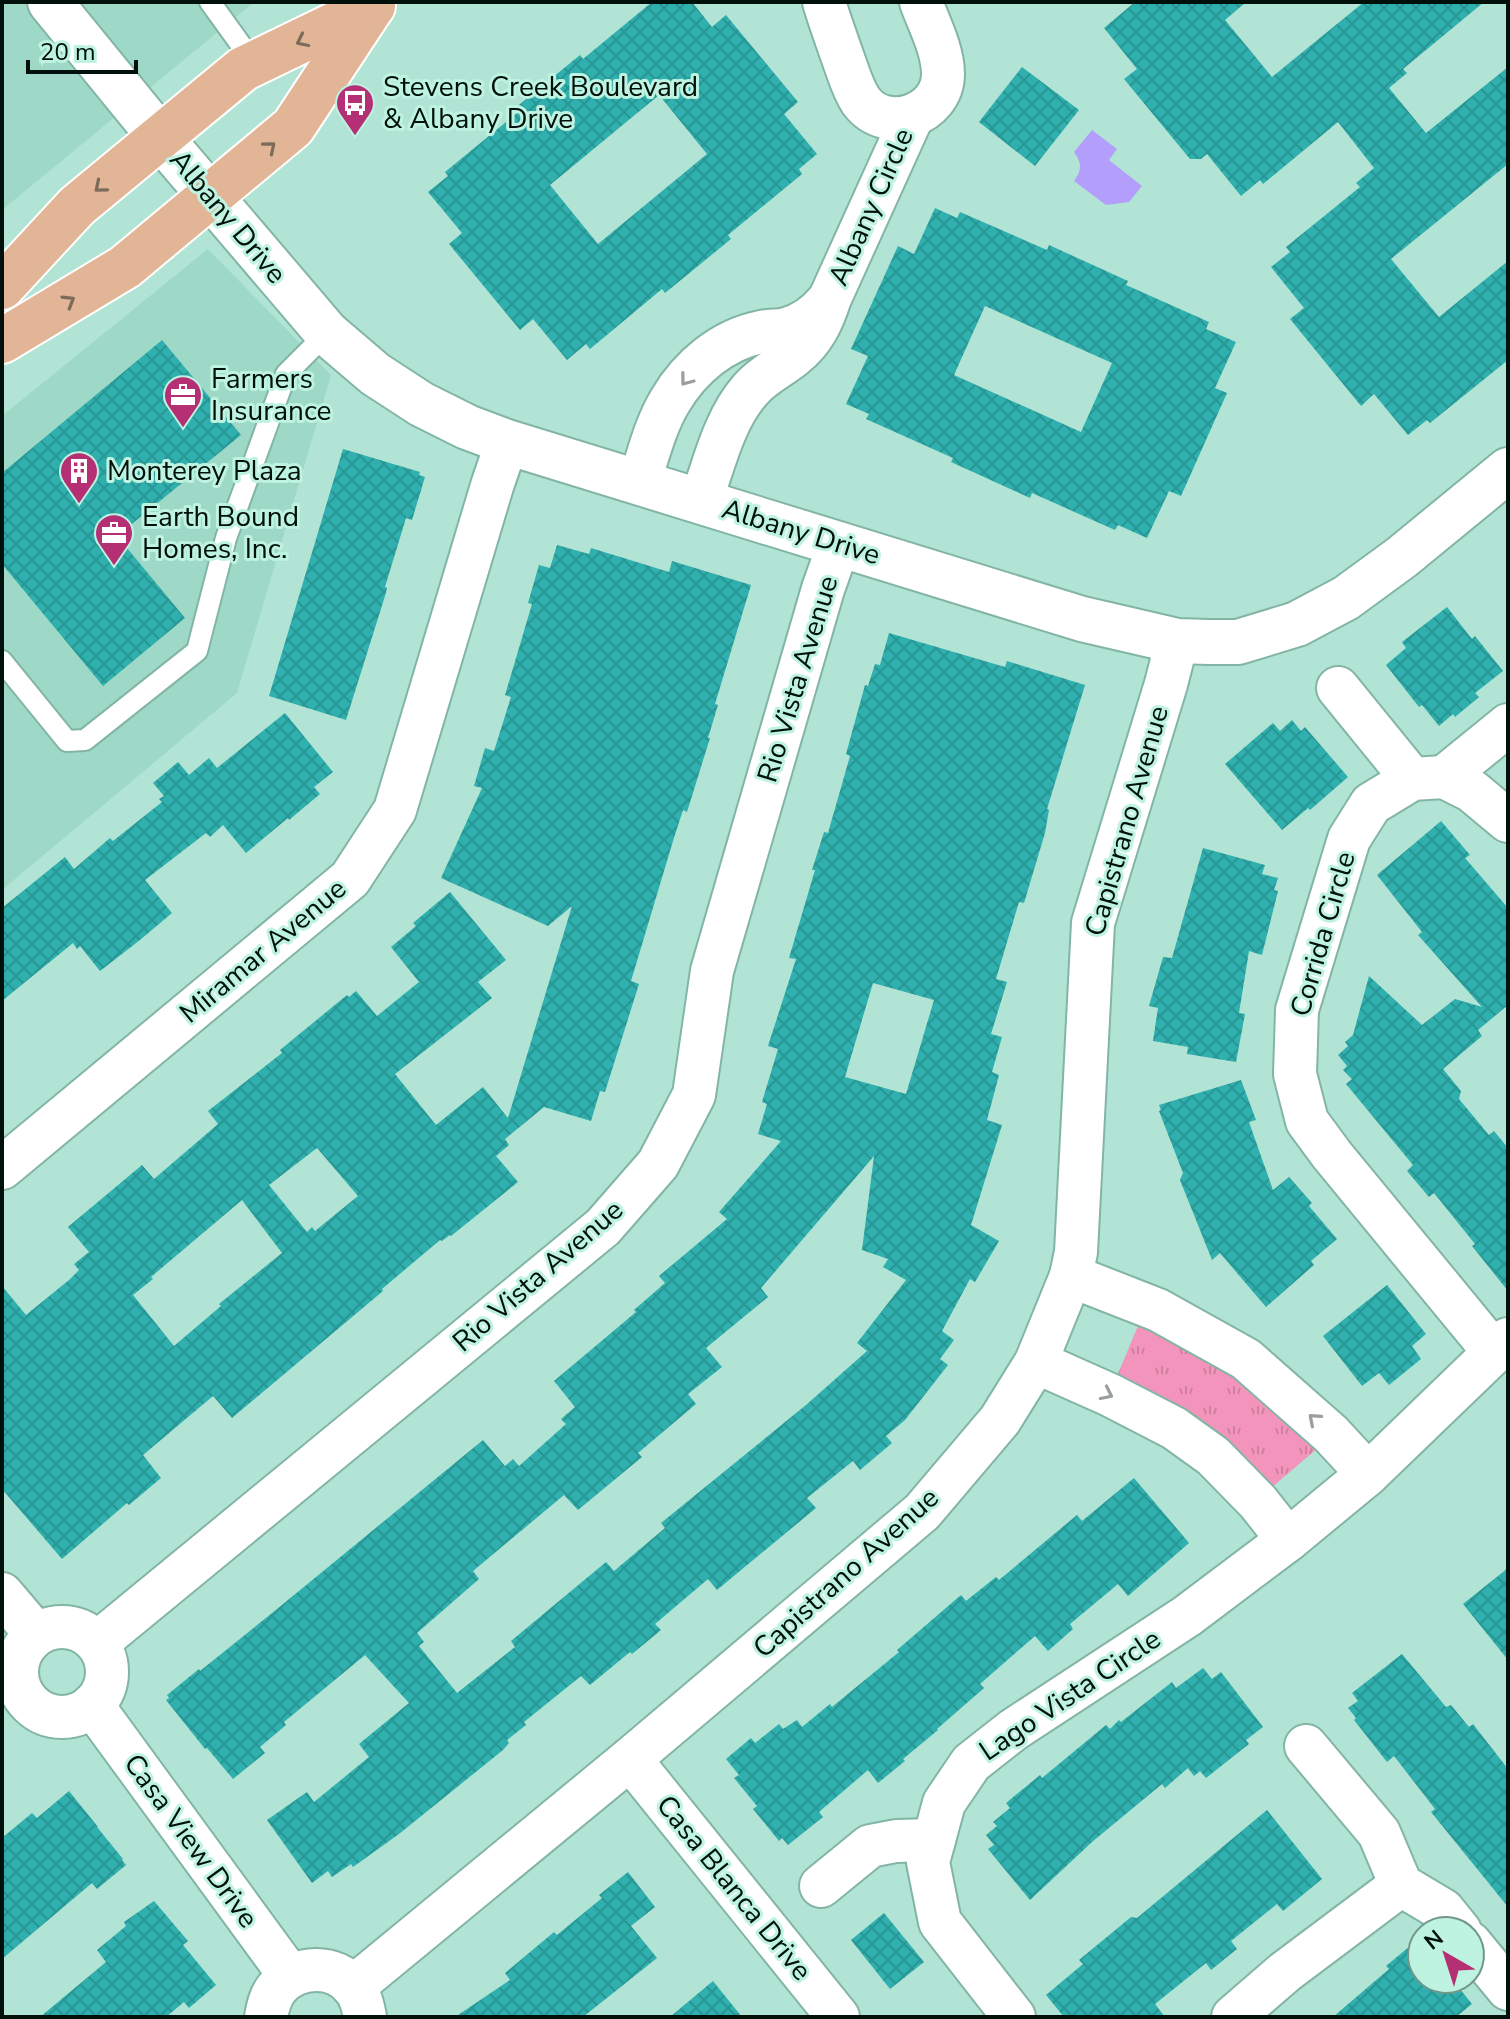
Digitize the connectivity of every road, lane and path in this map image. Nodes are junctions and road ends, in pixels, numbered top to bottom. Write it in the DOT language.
graph roads {
  1 [pos="50,2"];
  2 [pos="210,2"];
  3 [pos="824,2"];
  4 [pos="921,2"];
  5 [pos="375,4"];
  6 [pos="254,63"];
  7 [pos="912,117"];
  8 [pos="160,137"];
  9 [pos="210,196"];
  10 [pos="2,287"];
  11 [pos="830,298"];
  12 [pos="327,333"];
  13 [pos="748,336"];
  14 [pos="2,341"];
  15 [pos="772,370"];
  16 [pos="507,442"];
  17 [pos="1508,470"];
  18 [pos="639,483"];
  19 [pos="701,501"];
  20 [pos="839,544"];
  21 [pos="1177,641"];
  22 [pos="2,661"];
  23 [pos="1338,688"];
  24 [pos="1508,725"];
  25 [pos="1428,778"];
  26 [pos="1508,821"];
  27 [pos="2,1168"];
  28 [pos="1071,1276"];
  29 [pos="1501,1346"];
  30 [pos="1036,1362"];
  31 [pos="1368,1474"];
  32 [pos="1288,1540"];
  33 [pos="2,1594"];
  34 [pos="36,1634"];
  35 [pos="97,1643"];
  36 [pos="92,1705"];
  37 [pos="14,1712"];
  38 [pos="1306,1746"];
  39 [pos="630,1759"];
  40 [pos="934,1840"];
  41 [pos="1401,1885"];
  42 [pos="821,1886"];
  43 [pos="1447,1915"];
  44 [pos="1486,1962"];
  45 [pos="290,1976"];
  46 [pos="1508,1989"];
  47 [pos="359,2002"];
  48 [pos="266,2017"];
  49 [pos="838,2017"];
  50 [pos="1014,2017"];
  51 [pos="1233,2017"];
  1 -- 8 [label="street, Albany Drive"];
  2 -- 6 [label="lane"];
  3 -- 7 [label="street, Albany Circle"];
  4 -- 7 [label="street, Albany Circle"];
  5 -- 6 [label="main road, one-way"];
  9 -- 5 [label="main road, one-way"];
  6 -- 8 [label="main road"];
  7 -- 11 [label="street, Albany Circle"];
  8 -- 9 [label="street, Albany Drive"];
  8 -- 10 [label="main road, one-way"];
  9 -- 12 [label="street, Albany Drive"];
  14 -- 9 [label="main road, one-way"];
  11 -- 13 [label="street, Albany Circle"];
  11 -- 15 [label="street, Albany Circle"];
  12 -- 16 [label="street, Albany Drive"];
  12 -- 22 [label="lane"];
  13 -- 15 [label="street"];
  13 -- 18 [label="street, Albany Circle, one-way"];
  15 -- 19 [label="street, Albany Circle"];
  16 -- 18 [label="street, Albany Drive"];
  16 -- 27 [label="street, Miramar Avenue"];
  17 -- 21 [label="street, Albany Drive"];
  18 -- 19 [label="street, Albany Drive"];
  19 -- 20 [label="street, Albany Drive"];
  20 -- 21 [label="street, Albany Drive"];
  20 -- 35 [label="street, Rio Vista Avenue"];
  21 -- 28 [label="street, Capistrano Avenue"];
  23 -- 25 [label="street"];
  24 -- 25 [label="street, Corrida Circle"];
  25 -- 26 [label="street"];
  25 -- 29 [label="street, Corrida Circle"];
  28 -- 30 [label="street, Capistrano Avenue"];
  31 -- 28 [label="street, one-way"];
  29 -- 31 [label="street, Lago Vista Circle"];
  30 -- 32 [label="street, one-way"];
  30 -- 39 [label="street, Capistrano Avenue"];
  31 -- 32 [label="street, Lago Vista Circle"];
  32 -- 40 [label="street, Lago Vista Circle"];
  33 -- 34 [label="street"];
  34 -- 35 [label="street"];
  34 -- 37 [label="street"];
  35 -- 36 [label="street"];
  36 -- 37 [label="street"];
  36 -- 45 [label="street, Casa View Drive"];
  38 -- 41 [label="street"];
  39 -- 47 [label="street, Capistrano Avenue"];
  39 -- 49 [label="street, Casa Blanca Drive"];
  40 -- 42 [label="street"];
  40 -- 50 [label="street, Lago Vista Circle"];
  41 -- 43 [label="street"];
  41 -- 51 [label="street"];
  44 -- 46 [label="street"];
  45 -- 47 [label="street"];
  45 -- 48 [label="street"];
}
